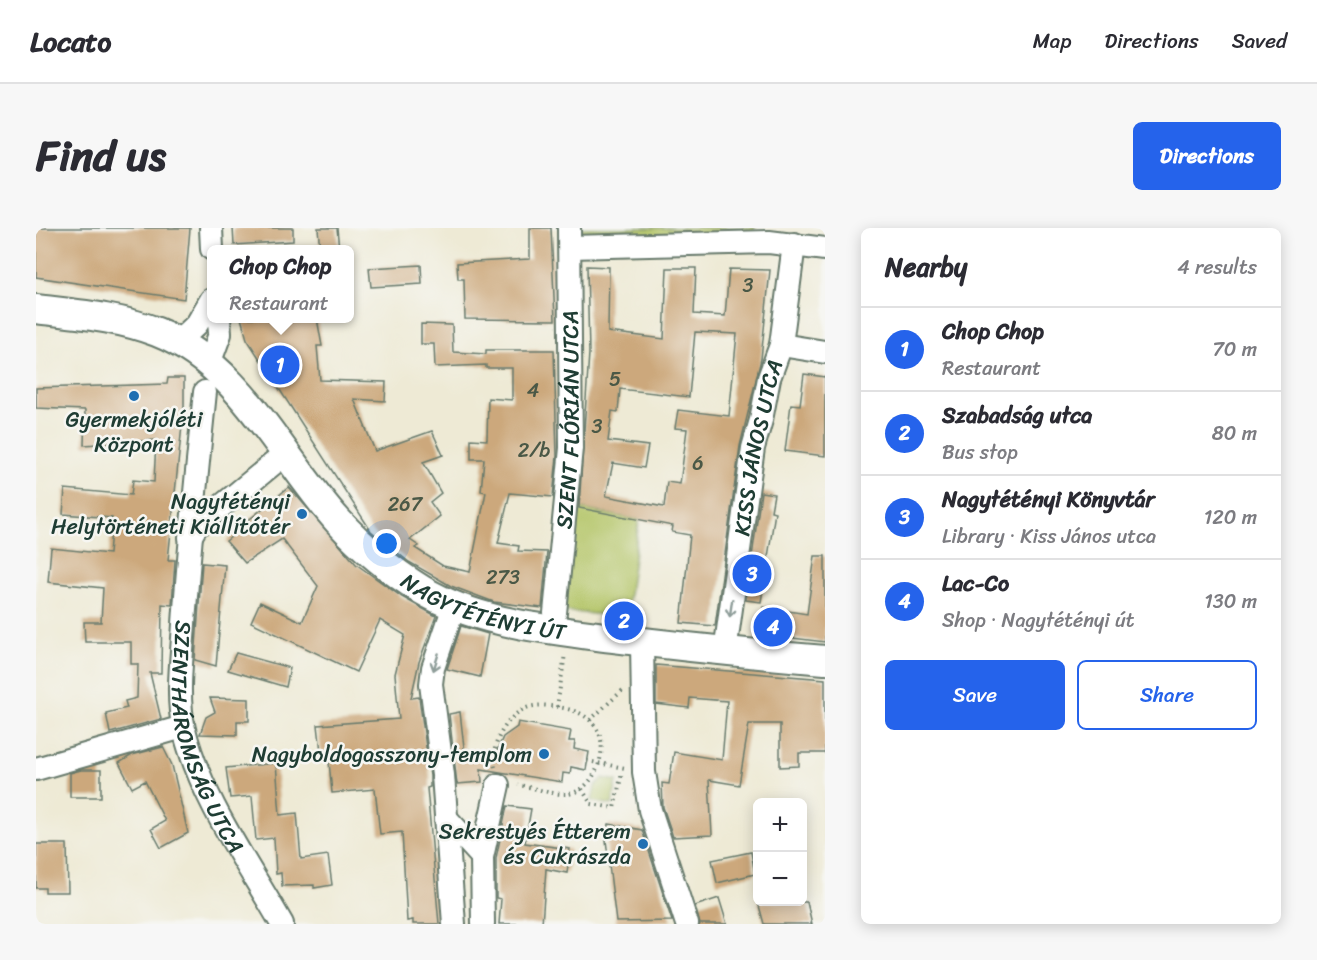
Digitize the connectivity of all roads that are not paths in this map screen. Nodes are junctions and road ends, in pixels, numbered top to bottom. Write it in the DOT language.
graph roads {
  1 [pos="212,228"];
  2 [pos="569,237"];
  3 [pos="794,244"];
  4 [pos="212,245"];
  5 [pos="825,249"];
  6 [pos="207,307"];
  7 [pos="36,309"];
  8 [pos="219,323"];
  9 [pos="177,342"];
  10 [pos="781,345"];
  11 [pos="825,352"];
  12 [pos="209,364"];
  13 [pos="205,392"];
  14 [pos="285,454"];
  15 [pos="190,537"];
  16 [pos="454,606"];
  17 [pos="555,613"];
  18 [pos="642,642"];
  19 [pos="725,652"];
  20 [pos="825,660"];
  21 [pos="183,727"];
  22 [pos="36,769"];
  23 [pos="497,780"];
  24 [pos="446,818"];
  25 [pos="482,857"];
  26 [pos="282,924"];
  27 [pos="454,924"];
  28 [pos="483,924"];
  29 [pos="687,924"];
  1 -- 4 [label="street"];
  2 -- 3 [label="street"];
  2 -- 17 [label="street, SZENT FLÓRIÁN UTCA"];
  3 -- 5 [label="street"];
  3 -- 10 [label="street, KISS JÁNOS UTCA"];
  6 -- 9 [label="street"];
  7 -- 9 [label="main road, NAGYTÉTÉNYI ÚT"];
  8 -- 12 [label="street"];
  9 -- 12 [label="main road, NAGYTÉTÉNYI ÚT"];
  10 -- 11 [label="street"];
  10 -- 19 [label="street, KISS JÁNOS UTCA, one-way"];
  12 -- 14 [label="main road, NAGYTÉTÉNYI ÚT"];
  13 -- 15 [label="street, SZENTHÁROMSÁG UTCA"];
  14 -- 15 [label="street"];
  14 -- 16 [label="main road, NAGYTÉTÉNYI ÚT"];
  15 -- 21 [label="street, SZENTHÁROMSÁG UTCA"];
  16 -- 18 [label="main road, NAGYTÉTÉNYI ÚT"];
  16 -- 24 [label="street, one-way"];
  18 -- 19 [label="main road, NAGYTÉTÉNYI ÚT"];
  18 -- 29 [label="street"];
  19 -- 20 [label="main road, NAGYTÉTÉNYI ÚT"];
  21 -- 22 [label="street"];
  21 -- 26 [label="street, SZENTHÁROMSÁG UTCA"];
  23 -- 25 [label="street"];
  24 -- 25 [label="street"];
  24 -- 27 [label="street"];
  25 -- 28 [label="street"];
}
